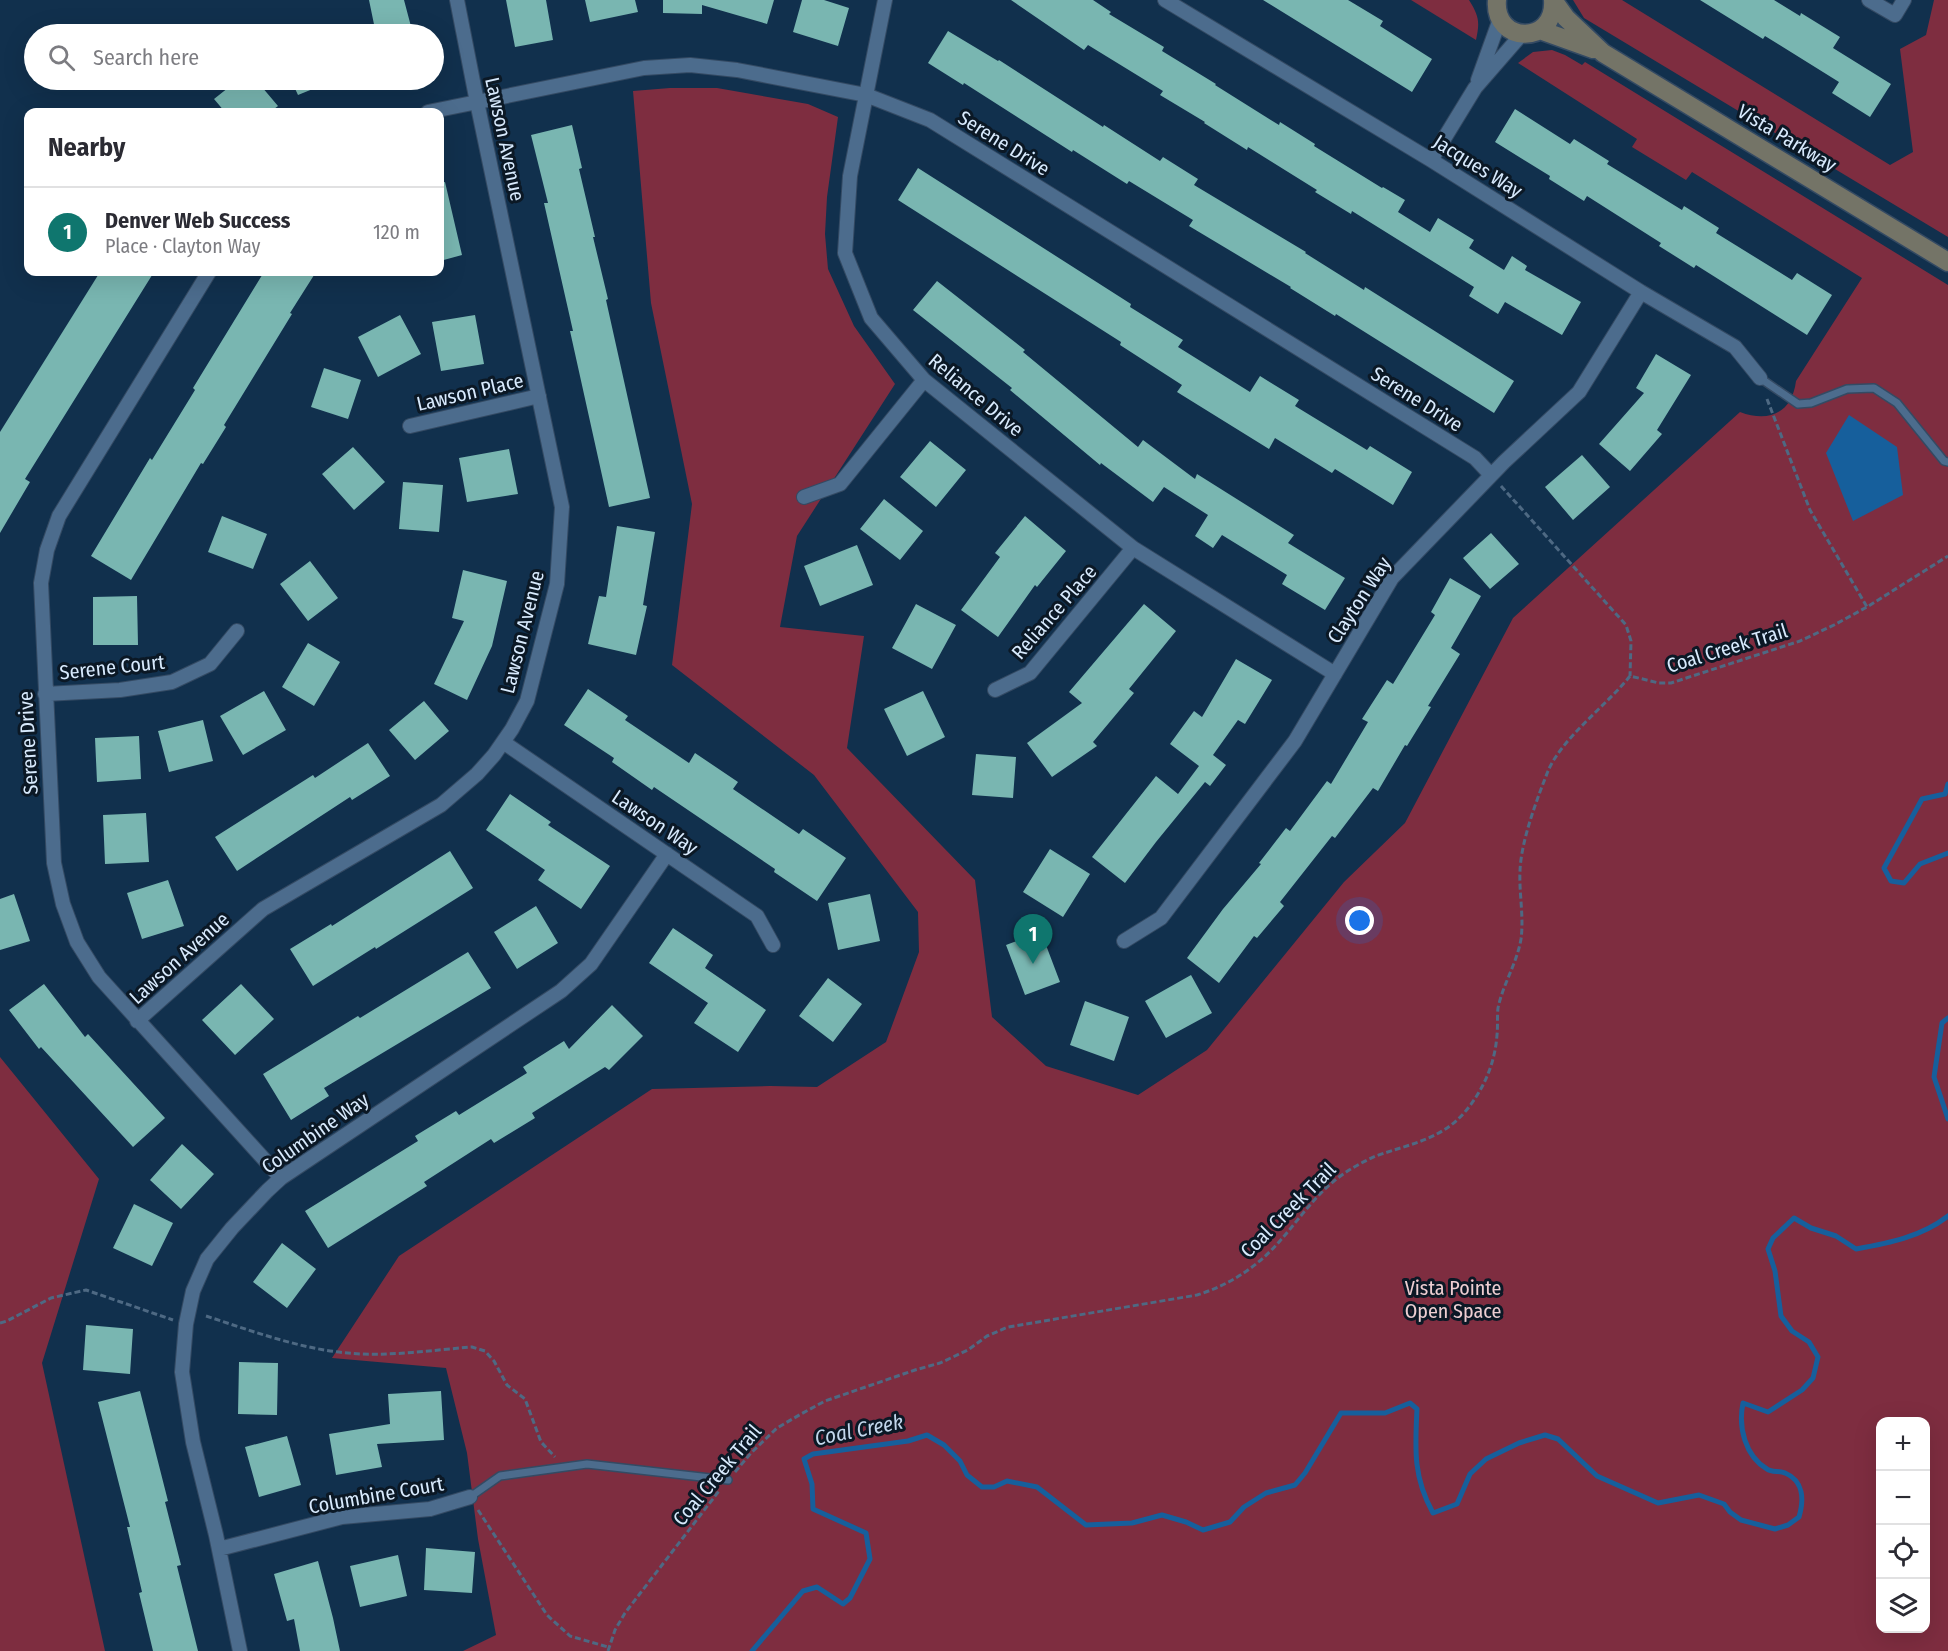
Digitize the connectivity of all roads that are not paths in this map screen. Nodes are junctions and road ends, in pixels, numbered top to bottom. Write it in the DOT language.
graph roads {
  1 [pos="457,0"];
  2 [pos="885,0"];
  3 [pos="1165,0"];
  4 [pos="1553,0"];
  5 [pos="1869,0"];
  6 [pos="1904,0"];
  7 [pos="1495,8"];
  8 [pos="1540,30"];
  9 [pos="1522,34"];
  10 [pos="1603,53"];
  11 [pos="1475,88"];
  12 [pos="866,96"];
  13 [pos="477,102"];
  14 [pos="444,109"];
  15 [pos="1431,160"];
  16 [pos="1948,262"];
  17 [pos="207,276"];
  18 [pos="1641,292"];
  19 [pos="1760,378"];
  20 [pos="924,380"];
  21 [pos="539,396"];
  22 [pos="410,426"];
  23 [pos="1948,462"];
  24 [pos="1491,475"];
  25 [pos="804,497"];
  26 [pos="1133,548"];
  27 [pos="237,631"];
  28 [pos="1335,674"];
  29 [pos="995,690"];
  30 [pos="45,694"];
  31 [pos="503,742"];
  32 [pos="667,854"];
  33 [pos="1124,941"];
  34 [pos="773,945"];
  35 [pos="137,1021"];
  36 [pos="281,1178"];
  37 [pos="728,1480"];
  38 [pos="470,1497"];
  39 [pos="219,1549"];
  40 [pos="240,1651"];
  1 -- 13 [label="street, Lawson Avenue"];
  2 -- 12 [label="street, Reliance Drive"];
  3 -- 15 [label="street, Jacques Way"];
  4 -- 8 [label="street"];
  4 -- 10 [label="street, Vista Parkway"];
  5 -- 6 [label="street"];
  7 -- 9 [label="street"];
  7 -- 11 [label="street"];
  8 -- 9 [label="street"];
  8 -- 10 [label="street, Vista Parkway"];
  9 -- 11 [label="street"];
  10 -- 16 [label="street, Vista Parkway"];
  11 -- 15 [label="street"];
  12 -- 13 [label="street, Serene Drive"];
  12 -- 20 [label="street, Reliance Drive"];
  12 -- 24 [label="street, Serene Drive"];
  13 -- 14 [label="street, Serene Drive"];
  13 -- 21 [label="street, Lawson Avenue"];
  15 -- 18 [label="street, Jacques Way"];
  17 -- 30 [label="street, Serene Drive"];
  18 -- 19 [label="street, Jacques Way"];
  18 -- 24 [label="street, Clayton Way"];
  19 -- 23 [label="lane"];
  20 -- 25 [label="street"];
  20 -- 26 [label="street, Reliance Drive"];
  21 -- 22 [label="street, Lawson Place"];
  21 -- 31 [label="street, Lawson Avenue"];
  24 -- 28 [label="street, Clayton Way"];
  26 -- 28 [label="street, Reliance Drive"];
  26 -- 29 [label="street, Reliance Place"];
  27 -- 30 [label="street, Serene Court"];
  28 -- 33 [label="street, Clayton Way"];
  30 -- 35 [label="street, Serene Drive"];
  31 -- 32 [label="street, Lawson Way"];
  31 -- 35 [label="street, Lawson Avenue"];
  32 -- 34 [label="street, Lawson Way"];
  32 -- 36 [label="street, Columbine Way"];
  35 -- 36 [label="street, Serene Drive"];
  36 -- 39 [label="street, Columbine Way"];
  37 -- 38 [label="lane"];
  38 -- 39 [label="street, Columbine Court"];
  39 -- 40 [label="street, Columbine Way"];
}
